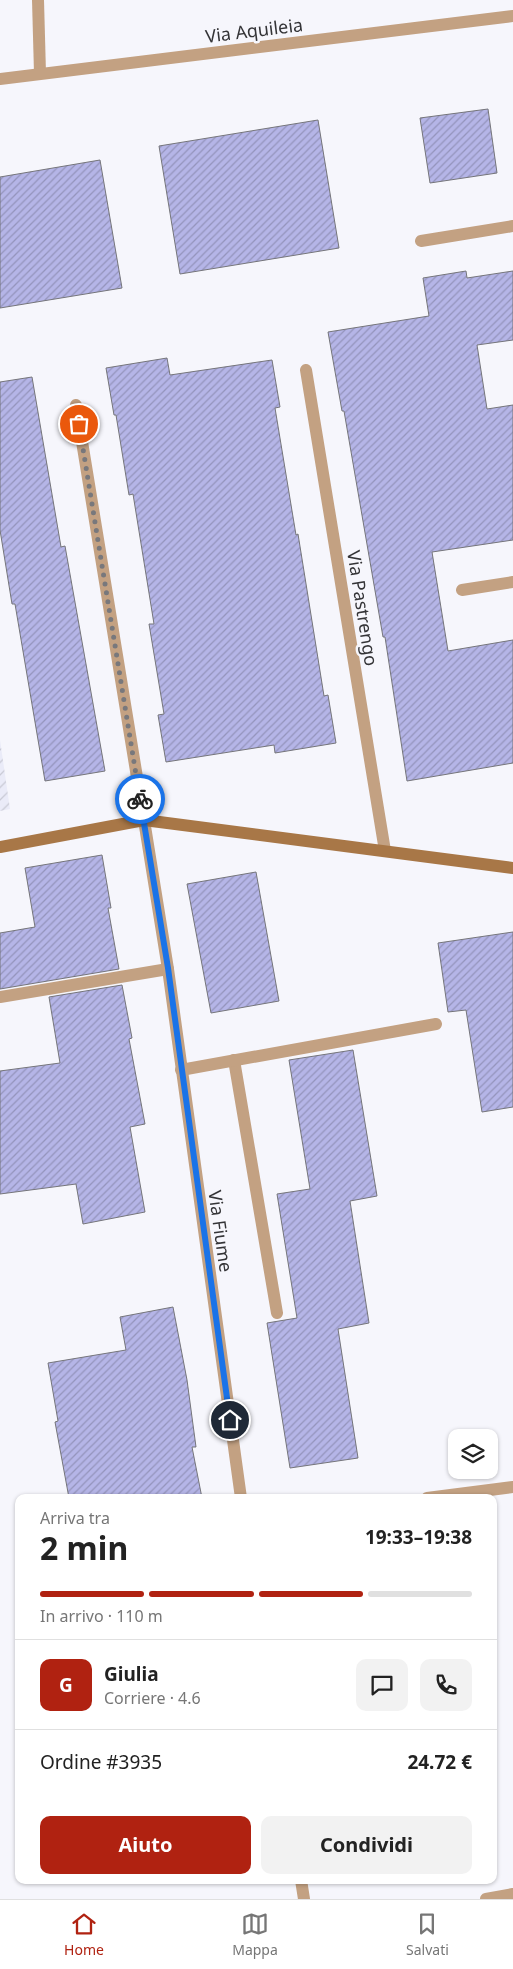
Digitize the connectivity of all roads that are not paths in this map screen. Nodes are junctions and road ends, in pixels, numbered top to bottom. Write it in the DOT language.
graph roads {
  1 [pos="38,0"];
  2 [pos="513,16"];
  3 [pos="40,73"];
  4 [pos="0,79"];
  5 [pos="513,226"];
  6 [pos="421,241"];
  7 [pos="306,370"];
  8 [pos="76,406"];
  9 [pos="513,582"];
  10 [pos="462,590"];
  11 [pos="144,820"];
  12 [pos="0,847"];
  13 [pos="385,851"];
  14 [pos="513,868"];
  15 [pos="168,968"];
  16 [pos="0,997"];
  17 [pos="436,1024"];
  18 [pos="234,1060"];
  19 [pos="181,1070"];
  20 [pos="276,1313"];
  21 [pos="513,1487"];
  22 [pos="240,1494"];
  23 [pos="458,1494"];
  24 [pos="302,1884"];
  25 [pos="513,1894"];
  26 [pos="304,1899"];
  27 [pos="486,1899"];
  1 -- 3 [label="street"];
  2 -- 3 [label="street, Via Aquileia"];
  3 -- 4 [label="street, Via Aquileia"];
  5 -- 6 [label="street"];
  7 -- 13 [label="street, Via Pastrengo"];
  8 -- 11 [label="street"];
  9 -- 10 [label="street"];
  11 -- 12 [label="street"];
  11 -- 13 [label="street"];
  11 -- 15 [label="street, Via Fiume"];
  13 -- 14 [label="street"];
  15 -- 16 [label="street"];
  15 -- 19 [label="street, Via Fiume"];
  17 -- 18 [label="street"];
  18 -- 19 [label="street"];
  18 -- 20 [label="street"];
  19 -- 22 [label="street, Via Fiume"];
  21 -- 23 [label="street"];
  24 -- 26 [label="street"];
  25 -- 27 [label="street"];
}
